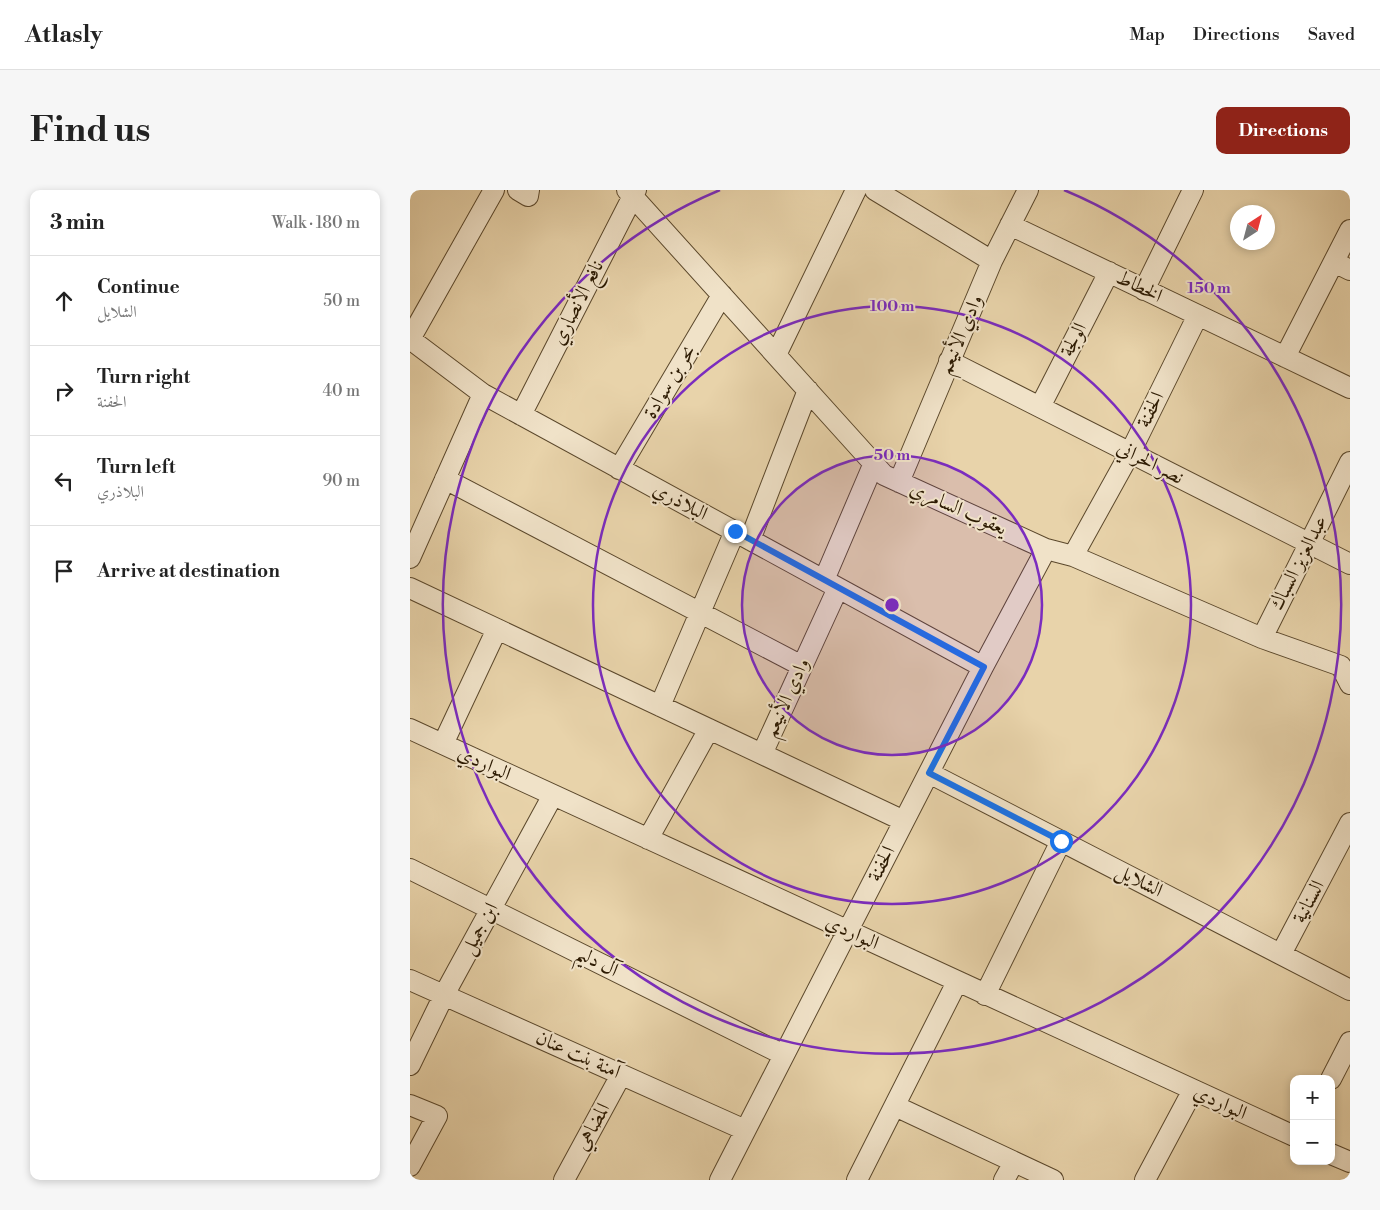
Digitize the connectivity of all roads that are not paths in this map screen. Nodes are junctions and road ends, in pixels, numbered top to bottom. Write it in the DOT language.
graph roads {
  1 [pos="494,190"];
  2 [pos="856,190"];
  3 [pos="875,190"];
  4 [pos="1028,190"];
  5 [pos="1193,190"];
  6 [pos="632,192"];
  7 [pos="1010,225"];
  8 [pos="1350,230"];
  9 [pos="992,261"];
  10 [pos="1342,266"];
  11 [pos="1108,272"];
  12 [pos="1144,290"];
  13 [pos="722,295"];
  14 [pos="1198,315"];
  15 [pos="410,339"];
  16 [pos="776,355"];
  17 [pos="1284,357"];
  18 [pos="949,361"];
  19 [pos="1350,388"];
  20 [pos="808,390"];
  21 [pos="483,394"];
  22 [pos="1040,407"];
  23 [pos="521,415"];
  24 [pos="1130,453"];
  25 [pos="1350,462"];
  26 [pos="874,463"];
  27 [pos="619,468"];
  28 [pos="445,479"];
  29 [pos="899,482"];
  30 [pos="742,536"];
  31 [pos="1309,544"];
  32 [pos="1046,549"];
  33 [pos="1073,556"];
  34 [pos="410,558"];
  35 [pos="1350,564"];
  36 [pos="831,584"];
  37 [pos="410,588"];
  38 [pos="700,612"];
  39 [pos="497,629"];
  40 [pos="1262,638"];
  41 [pos="802,666"];
  42 [pos="984,667"];
  43 [pos="1350,684"];
  44 [pos="660,706"];
  45 [pos="709,729"];
  46 [pos="410,730"];
  47 [pos="443,744"];
  48 [pos="762,754"];
  49 [pos="929,773"];
  50 [pos="553,796"];
  51 [pos="904,821"];
  52 [pos="1350,823"];
  53 [pos="648,839"];
  54 [pos="1061,841"];
  55 [pos="410,869"];
  56 [pos="492,909"];
  57 [pos="848,932"];
  58 [pos="1281,954"];
  59 [pos="410,980"];
  60 [pos="957,982"];
  61 [pos="1350,990"];
  62 [pos="985,995"];
  63 [pos="444,996"];
  64 [pos="1350,1042"];
  65 [pos="784,1055"];
  66 [pos="410,1064"];
  67 [pos="621,1075"];
  68 [pos="1333,1075"];
  69 [pos="1193,1090"];
  70 [pos="410,1105"];
  71 [pos="895,1106"];
  72 [pos="745,1130"];
  73 [pos="1290,1134"];
  74 [pos="1335,1156"];
  75 [pos="1014,1162"];
  76 [pos="1350,1162"];
  77 [pos="410,1166"];
  78 [pos="564,1180"];
  79 [pos="720,1180"];
  80 [pos="857,1180"];
  81 [pos="1004,1180"];
  82 [pos="1052,1180"];
  83 [pos="1146,1180"];
  1 -- 15 [label="street"];
  2 -- 16 [label="street"];
  3 -- 9 [label="street"];
  4 -- 7 [label="street, وادي الأنيعم"];
  5 -- 12 [label="street"];
  6 -- 13 [label="street, يعقوب السامري"];
  6 -- 23 [label="street, نافع الأنصاري"];
  7 -- 9 [label="street, وادي الأنيعم"];
  7 -- 11 [label="street, الخطاط"];
  8 -- 10 [label="street"];
  9 -- 18 [label="street, وادي الأنيعم"];
  10 -- 17 [label="street"];
  11 -- 12 [label="street, الخطاط"];
  11 -- 22 [label="street, الولجة"];
  12 -- 14 [label="street, الخطاط"];
  13 -- 16 [label="street, يعقوب السامري"];
  13 -- 27 [label="street, بحر بن سوادة"];
  14 -- 17 [label="street, الخطاط"];
  14 -- 24 [label="street, الحفنة"];
  15 -- 21 [label="street, البلاذري"];
  16 -- 20 [label="street, يعقوب السامري"];
  17 -- 19 [label="street, الخطاط"];
  18 -- 22 [label="street, نصر الحراني"];
  18 -- 29 [label="street, وادي الأنيعم"];
  20 -- 26 [label="street, يعقوب السامري"];
  20 -- 30 [label="street"];
  21 -- 23 [label="street, البلاذري"];
  21 -- 28 [label="street"];
  22 -- 24 [label="street, نصر الحراني"];
  23 -- 27 [label="street, البلاذري"];
  24 -- 31 [label="street, نصر الحراني"];
  24 -- 33 [label="street, الحفنة"];
  25 -- 31 [label="street, عبدالعزيز السباك"];
  26 -- 29 [label="street, يعقوب السامري"];
  26 -- 36 [label="street, وادي الأنيعم"];
  27 -- 30 [label="street, البلاذري"];
  28 -- 34 [label="street"];
  28 -- 38 [label="street"];
  29 -- 32 [label="street, يعقوب السامري"];
  30 -- 36 [label="street, البلاذري"];
  30 -- 38 [label="street"];
  31 -- 35 [label="street, نصر الحراني"];
  31 -- 40 [label="street, عبدالعزيز السباك"];
  32 -- 33 [label="street, يعقوب السامري"];
  32 -- 42 [label="street, الحفنة"];
  33 -- 40 [label="street, يعقوب السامري"];
  36 -- 41 [label="street, وادي الأنيعم"];
  36 -- 42 [label="street, البلاذري"];
  37 -- 39 [label="street"];
  38 -- 41 [label="street"];
  38 -- 44 [label="street"];
  39 -- 44 [label="street"];
  39 -- 47 [label="street"];
  40 -- 43 [label="street, يعقوب السامري"];
  41 -- 48 [label="street, وادي الأنيعم"];
  42 -- 49 [label="street, الحفنة"];
  44 -- 45 [label="street"];
  45 -- 48 [label="street"];
  45 -- 53 [label="street"];
  46 -- 47 [label="street, البواردي"];
  47 -- 50 [label="street, البواردي"];
  48 -- 51 [label="street"];
  49 -- 51 [label="street, الحفنة"];
  49 -- 54 [label="street, الشلايل"];
  50 -- 53 [label="street, البواردي"];
  50 -- 56 [label="street, ابن جميل"];
  51 -- 57 [label="street, الحفنة"];
  52 -- 58 [label="street, السنانية"];
  53 -- 57 [label="street, البواردي"];
  54 -- 58 [label="street, الشلايل"];
  54 -- 62 [label="street"];
  55 -- 56 [label="street, آل دليم"];
  56 -- 63 [label="street, ابن جميل"];
  56 -- 65 [label="street, آل دليم"];
  57 -- 60 [label="street, البواردي"];
  57 -- 65 [label="street, الحفنة"];
  58 -- 61 [label="street, الشلايل"];
  59 -- 63 [label="street, آمنة بنت عنان"];
  60 -- 62 [label="street, البواردي"];
  60 -- 71 [label="street"];
  62 -- 69 [label="street, البواردي"];
  63 -- 66 [label="street, ابن جميل"];
  63 -- 67 [label="street, آمنة بنت عنان"];
  64 -- 68 [label="street"];
  65 -- 72 [label="street, الحفنة"];
  67 -- 72 [label="street, آمنة بنت عنان"];
  67 -- 78 [label="street, المضاهي"];
  69 -- 73 [label="street, البواردي"];
  69 -- 83 [label="street"];
  70 -- 77 [label="street"];
  71 -- 75 [label="street"];
  71 -- 80 [label="street"];
  72 -- 79 [label="street, الحفنة"];
  74 -- 76 [label="street"];
  75 -- 81 [label="street"];
  75 -- 82 [label="street"];
}
